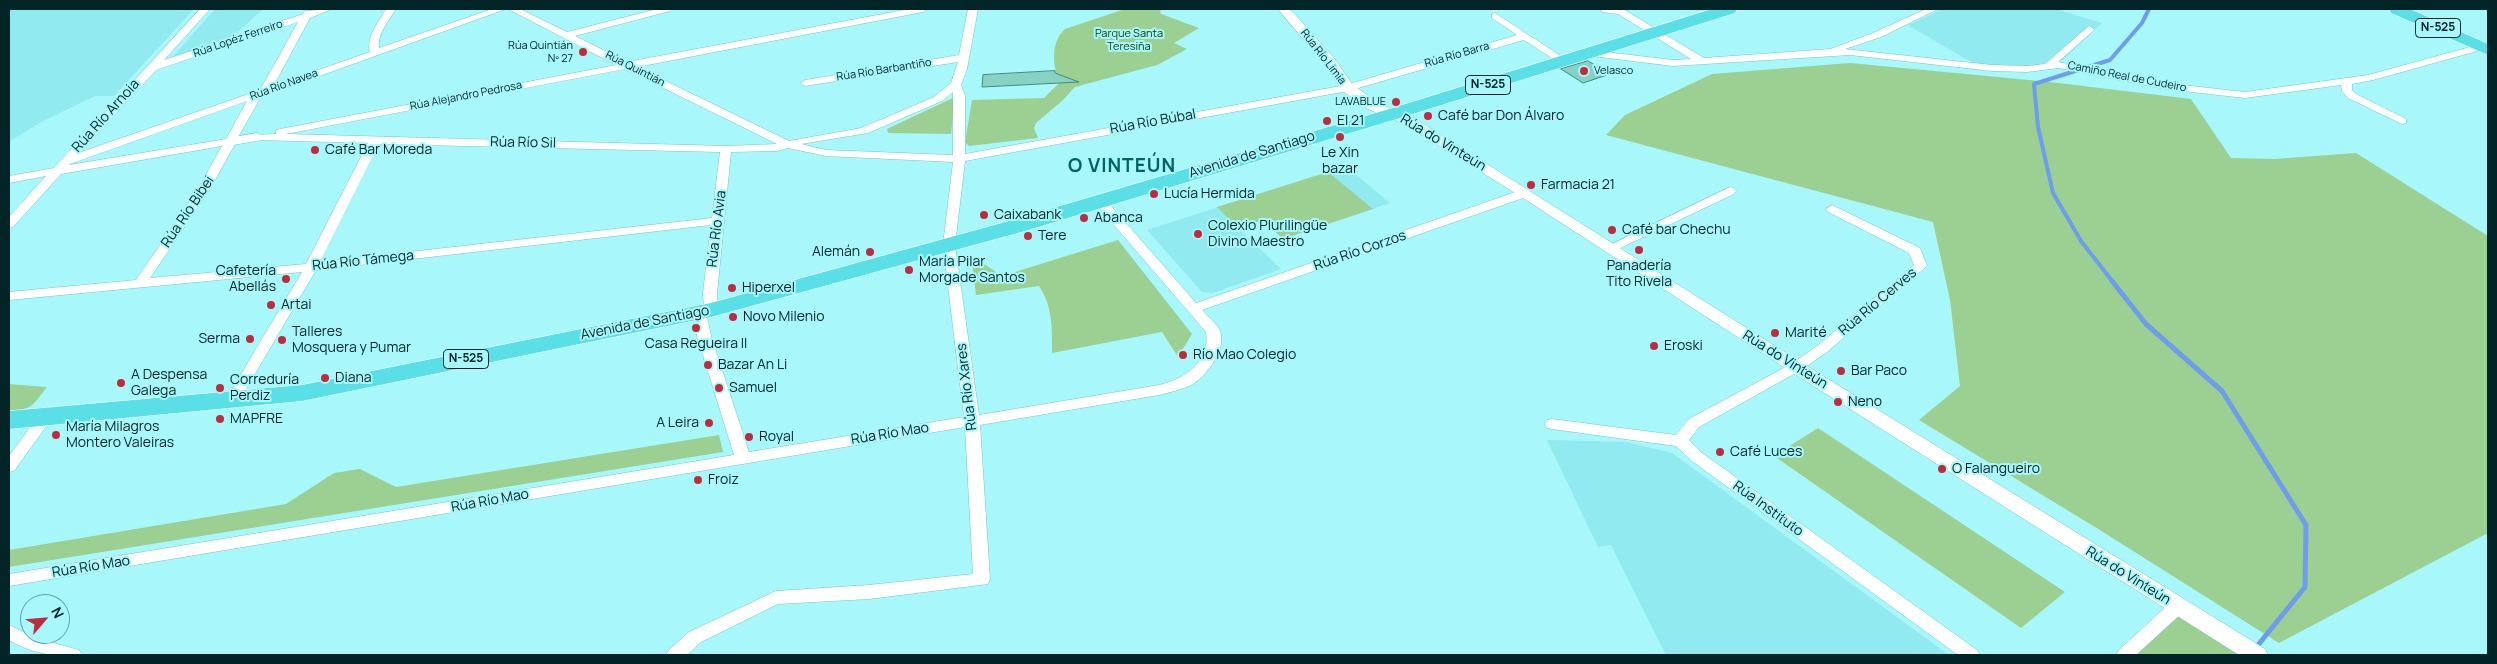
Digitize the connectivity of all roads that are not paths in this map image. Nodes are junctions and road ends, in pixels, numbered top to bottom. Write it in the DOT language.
graph roads {
  1 [pos="205,9"];
  2 [pos="326,9"];
  3 [pos="391,9"];
  4 [pos="501,9"];
  5 [pos="513,9"];
  6 [pos="667,9"];
  7 [pos="924,9"];
  8 [pos="973,9"];
  9 [pos="1284,9"];
  10 [pos="1730,9"];
  11 [pos="1933,9"];
  12 [pos="2397,9"];
  13 [pos="1605,10"];
  14 [pos="308,12"];
  15 [pos="1495,16"];
  16 [pos="2089,29"];
  17 [pos="1654,32"];
  18 [pos="568,36"];
  19 [pos="1525,36"];
  20 [pos="2486,48"];
  21 [pos="375,52"];
  22 [pos="1825,52"];
  23 [pos="1582,53"];
  24 [pos="964,58"];
  25 [pos="1562,60"];
  26 [pos="1704,62"];
  27 [pos="2050,64"];
  28 [pos="626,65"];
  29 [pos="150,68"];
  30 [pos="805,82"];
  31 [pos="2346,82"];
  32 [pos="956,85"];
  33 [pos="1348,88"];
  34 [pos="261,93"];
  35 [pos="1393,114"];
  36 [pos="2402,120"];
  37 [pos="756,131"];
  38 [pos="297,133"];
  39 [pos="257,137"];
  40 [pos="375,140"];
  41 [pos="804,140"];
  42 [pos="233,141"];
  43 [pos="789,145"];
  44 [pos="726,149"];
  45 [pos="959,159"];
  46 [pos="62,165"];
  47 [pos="9,179"];
  48 [pos="1730,191"];
  49 [pos="1525,193"];
  50 [pos="1100,201"];
  51 [pos="1832,209"];
  52 [pos="718,221"];
  53 [pos="9,224"];
  54 [pos="949,245"];
  55 [pos="1610,248"];
  56 [pos="311,267"];
  57 [pos="141,282"];
  58 [pos="9,296"];
  59 [pos="1194,308"];
  60 [pos="705,311"];
  61 [pos="1796,367"];
  62 [pos="232,402"];
  63 [pos="44,418"];
  64 [pos="9,420"];
  65 [pos="972,421"];
  66 [pos="1552,424"];
  67 [pos="1680,441"];
  68 [pos="742,459"];
  69 [pos="9,467"];
  70 [pos="9,580"];
  71 [pos="2177,607"];
  72 [pos="9,632"];
  73 [pos="73,655"];
  74 [pos="675,655"];
  75 [pos="1970,655"];
  76 [pos="2125,655"];
  77 [pos="2240,655"];
  78 [pos="2257,655"];
  1 -- 29 [label="street, Rúa Río Arnoia"];
  2 -- 14 [label="street, Rúa Lopéz Ferreiro"];
  3 -- 21 [label="street"];
  4 -- 21 [label="street, Rúa Río Navea"];
  5 -- 18 [label="street, Rúa Quintián"];
  6 -- 18 [label="street"];
  7 -- 28 [label="street, Rúa Alejandro Pedrosa"];
  8 -- 24 [label="street"];
  9 -- 33 [label="street, Rúa Río Limia"];
  10 -- 17 [label="highway, N-525"];
  11 -- 22 [label="street"];
  12 -- 20 [label="highway, N-525"];
  13 -- 17 [label="street"];
  14 -- 29 [label="street, Rúa Lopéz Ferreiro"];
  14 -- 34 [label="street, Rúa Río Bibei"];
  15 -- 19 [label="street"];
  16 -- 27 [label="street"];
  17 -- 23 [label="highway, N-525"];
  17 -- 26 [label="street"];
  18 -- 28 [label="street, Rúa Quintián"];
  19 -- 25 [label="street"];
  19 -- 33 [label="street, Rúa Río Barra"];
  20 -- 31 [label="street, Camiño Real de Cudeiro"];
  21 -- 34 [label="street, Rúa Río Navea"];
  22 -- 26 [label="street, Camiño Real de Cudeiro"];
  22 -- 27 [label="street, Camiño Real de Cudeiro"];
  23 -- 25 [label="highway, Avenida de Santiago / N-525"];
  23 -- 26 [label="street, Camiño Real de Cudeiro"];
  24 -- 30 [label="street, Rúa Río Barbantiño"];
  24 -- 32 [label="street"];
  25 -- 35 [label="highway, Avenida de Santiago / N-525"];
  27 -- 31 [label="street, Camiño Real de Cudeiro"];
  28 -- 37 [label="street, Rúa Quintián"];
  28 -- 38 [label="street, Rúa Alejandro Pedrosa"];
  29 -- 46 [label="street, Rúa Río Arnoia"];
  31 -- 36 [label="street"];
  32 -- 41 [label="street"];
  32 -- 45 [label="street, Rúa Río Xares"];
  33 -- 35 [label="street, Rúa Río Limia"];
  33 -- 45 [label="street, Rúa Río Búbal"];
  34 -- 42 [label="street, Rúa Río Bibei"];
  34 -- 46 [label="street, Rúa Río Navea"];
  35 -- 49 [label="street, Rúa do Vinteún"];
  35 -- 50 [label="highway, Avenida de Santiago / N-525"];
  37 -- 41 [label="street, Rúa Quintián"];
  37 -- 43 [label="street, Rúa Quintián"];
  38 -- 39 [label="street, Rúa Río Sil"];
  38 -- 40 [label="street, Rúa Río Sil"];
  39 -- 42 [label="street"];
  40 -- 44 [label="street, Rúa Río Sil"];
  40 -- 56 [label="street"];
  41 -- 43 [label="street, Rúa Río Sil"];
  42 -- 46 [label="street"];
  42 -- 57 [label="street, Rúa Río Bibei"];
  43 -- 44 [label="street, Rúa Río Sil"];
  43 -- 45 [label="street, Rúa Río Sil"];
  44 -- 52 [label="street, Rúa Río Avia"];
  45 -- 54 [label="street, Rúa Río Xares"];
  46 -- 47 [label="street"];
  46 -- 53 [label="street, Rúa Río Arnoia"];
  48 -- 55 [label="street"];
  49 -- 55 [label="street, Rúa do Vinteún"];
  49 -- 59 [label="street, Rúa Río Corzos"];
  50 -- 54 [label="highway, Avenida de Santiago / N-525"];
  50 -- 59 [label="street, Rúa Río Mao"];
  51 -- 61 [label="street, Rúa Río Cerves"];
  52 -- 56 [label="street, Rúa Río Támega"];
  52 -- 60 [label="street, Rúa Río Avia"];
  54 -- 60 [label="highway, Avenida de Santiago / N-525"];
  54 -- 65 [label="street, Rúa Río Xares"];
  55 -- 61 [label="street, Rúa do Vinteún"];
  56 -- 57 [label="street, Rúa Río Támega"];
  56 -- 62 [label="street"];
  57 -- 58 [label="street, Rúa Río Támega"];
  59 -- 65 [label="street, Rúa Río Mao"];
  60 -- 62 [label="highway, Avenida de Santiago / N-525"];
  60 -- 68 [label="street, Rúa Río Avia"];
  61 -- 67 [label="street"];
  61 -- 71 [label="street, Rúa do Vinteún"];
  62 -- 63 [label="highway, Avenida de Santiago / N-525"];
  63 -- 64 [label="highway, Avenida de Santiago / N-525"];
  63 -- 69 [label="street"];
  65 -- 68 [label="street, Rúa Río Mao"];
  65 -- 74 [label="street, Rúa Río Xares"];
  66 -- 67 [label="street"];
  67 -- 75 [label="street, Rúa Instituto"];
  68 -- 70 [label="street, Rúa Río Mao"];
  71 -- 76 [label="street"];
  71 -- 77 [label="street"];
  71 -- 78 [label="street"];
  72 -- 73 [label="street"];
}
